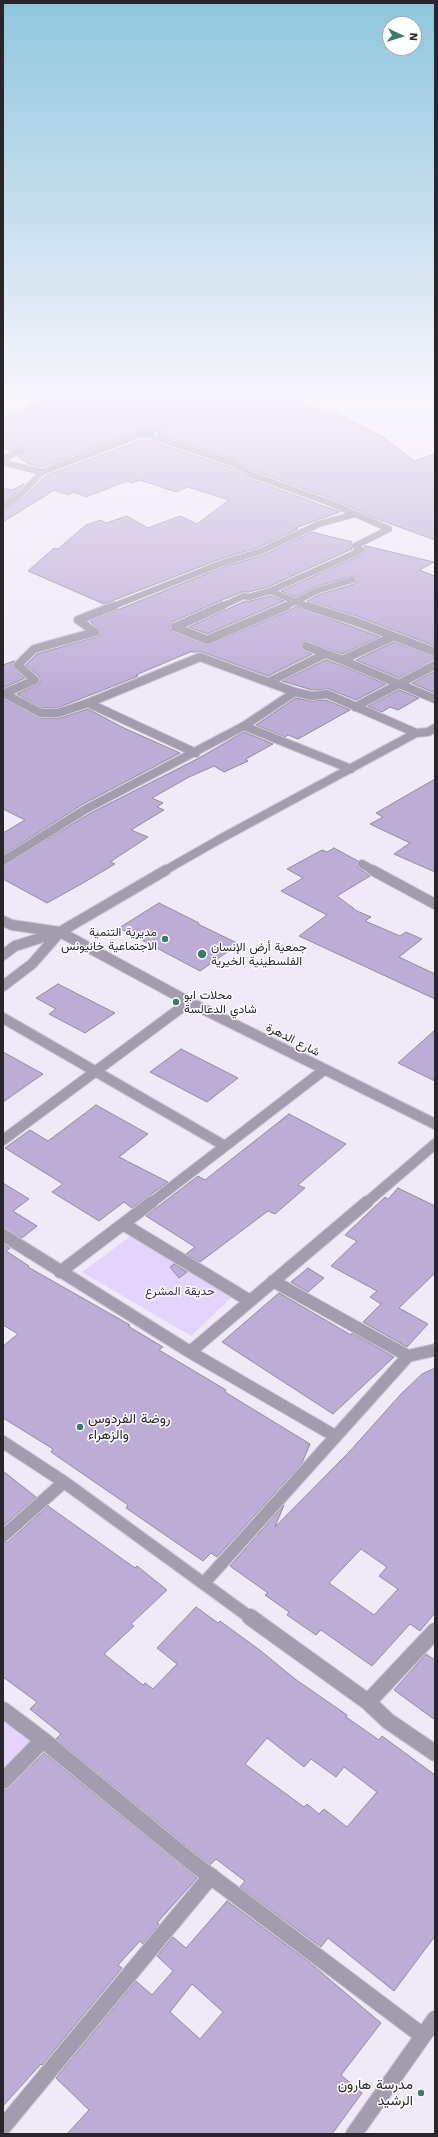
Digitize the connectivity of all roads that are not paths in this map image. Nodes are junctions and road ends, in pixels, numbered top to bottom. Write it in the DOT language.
graph roads {
  1 [pos="20,495"];
  2 [pos="304,495"];
  3 [pos="3,507"];
  4 [pos="355,514"];
  5 [pos="352,580"];
  6 [pos="270,591"];
  7 [pos="296,602"];
  8 [pos="392,637"];
  9 [pos="306,646"];
  10 [pos="435,652"];
  11 [pos="325,654"];
  12 [pos="342,660"];
  13 [pos="435,665"];
  14 [pos="269,682"];
  15 [pos="397,684"];
  16 [pos="296,692"];
  17 [pos="4,693"];
  18 [pos="435,699"];
  19 [pos="88,703"];
  20 [pos="355,706"];
  21 [pos="244,726"];
  22 [pos="433,732"];
  23 [pos="416,733"];
  24 [pos="196,753"];
  25 [pos="351,769"];
  26 [pos="3,861"];
  27 [pos="362,864"];
  28 [pos="435,904"];
  29 [pos="3,921"];
  30 [pos="60,932"];
  31 [pos="3,955"];
  32 [pos="3,986"];
  33 [pos="189,1002"];
  34 [pos="3,1018"];
  35 [pos="96,1070"];
  36 [pos="324,1070"];
  37 [pos="435,1124"];
  38 [pos="3,1140"];
  39 [pos="435,1144"];
  40 [pos="225,1146"];
  41 [pos="123,1224"];
  42 [pos="3,1235"];
  43 [pos="60,1272"];
  44 [pos="273,1281"];
  45 [pos="250,1301"];
  46 [pos="435,1350"];
  47 [pos="190,1352"];
  48 [pos="408,1356"];
  49 [pos="335,1436"];
  50 [pos="3,1442"];
  51 [pos="64,1482"];
  52 [pos="3,1536"];
  53 [pos="204,1583"];
  54 [pos="435,1631"];
  55 [pos="368,1702"];
  56 [pos="3,1710"];
  57 [pos="43,1740"];
  58 [pos="435,1753"];
  59 [pos="3,1781"];
  60 [pos="211,1876"];
  61 [pos="435,2018"];
  62 [pos="423,2036"];
  63 [pos="3,2128"];
  64 [pos="354,2134"];
  1 -- 3 [label="street"];
  2 -- 4 [label="street"];
  4 -- 6 [label="street"];
  4 -- 17 [label="street"];
  5 -- 7 [label="street"];
  6 -- 7 [label="street"];
  6 -- 7 [label="street"];
  7 -- 8 [label="street"];
  8 -- 10 [label="street"];
  8 -- 12 [label="street"];
  9 -- 11 [label="street"];
  11 -- 12 [label="street"];
  11 -- 14 [label="street"];
  12 -- 15 [label="street"];
  13 -- 15 [label="street"];
  14 -- 16 [label="street"];
  14 -- 19 [label="street"];
  15 -- 18 [label="street"];
  15 -- 20 [label="street"];
  16 -- 20 [label="street"];
  16 -- 21 [label="street"];
  17 -- 19 [label="street"];
  19 -- 24 [label="street"];
  20 -- 23 [label="street"];
  21 -- 24 [label="street"];
  21 -- 25 [label="street"];
  22 -- 23 [label="street"];
  23 -- 25 [label="street"];
  24 -- 26 [label="street"];
  25 -- 30 [label="street"];
  27 -- 28 [label="street"];
  29 -- 30 [label="street"];
  30 -- 31 [label="street"];
  30 -- 32 [label="street"];
  30 -- 33 [label="street, شارع الدهرة"];
  33 -- 35 [label="street"];
  33 -- 36 [label="street, شارع الدهرة"];
  34 -- 35 [label="street"];
  35 -- 38 [label="street"];
  35 -- 40 [label="street"];
  36 -- 37 [label="street, شارع الدهرة"];
  36 -- 40 [label="street"];
  39 -- 44 [label="street"];
  40 -- 41 [label="street"];
  41 -- 43 [label="street"];
  41 -- 45 [label="street"];
  42 -- 43 [label="street"];
  43 -- 47 [label="street"];
  44 -- 45 [label="street"];
  44 -- 48 [label="street"];
  45 -- 47 [label="street"];
  46 -- 48 [label="street"];
  47 -- 49 [label="street"];
  48 -- 49 [label="street"];
  49 -- 53 [label="street"];
  50 -- 51 [label="street"];
  51 -- 52 [label="street"];
  51 -- 53 [label="street"];
  53 -- 55 [label="street"];
  54 -- 55 [label="street"];
  55 -- 58 [label="street"];
  56 -- 57 [label="street"];
  57 -- 59 [label="street"];
  57 -- 60 [label="street"];
  60 -- 62 [label="street"];
  60 -- 63 [label="street"];
  61 -- 62 [label="street"];
  62 -- 64 [label="street"];
}
